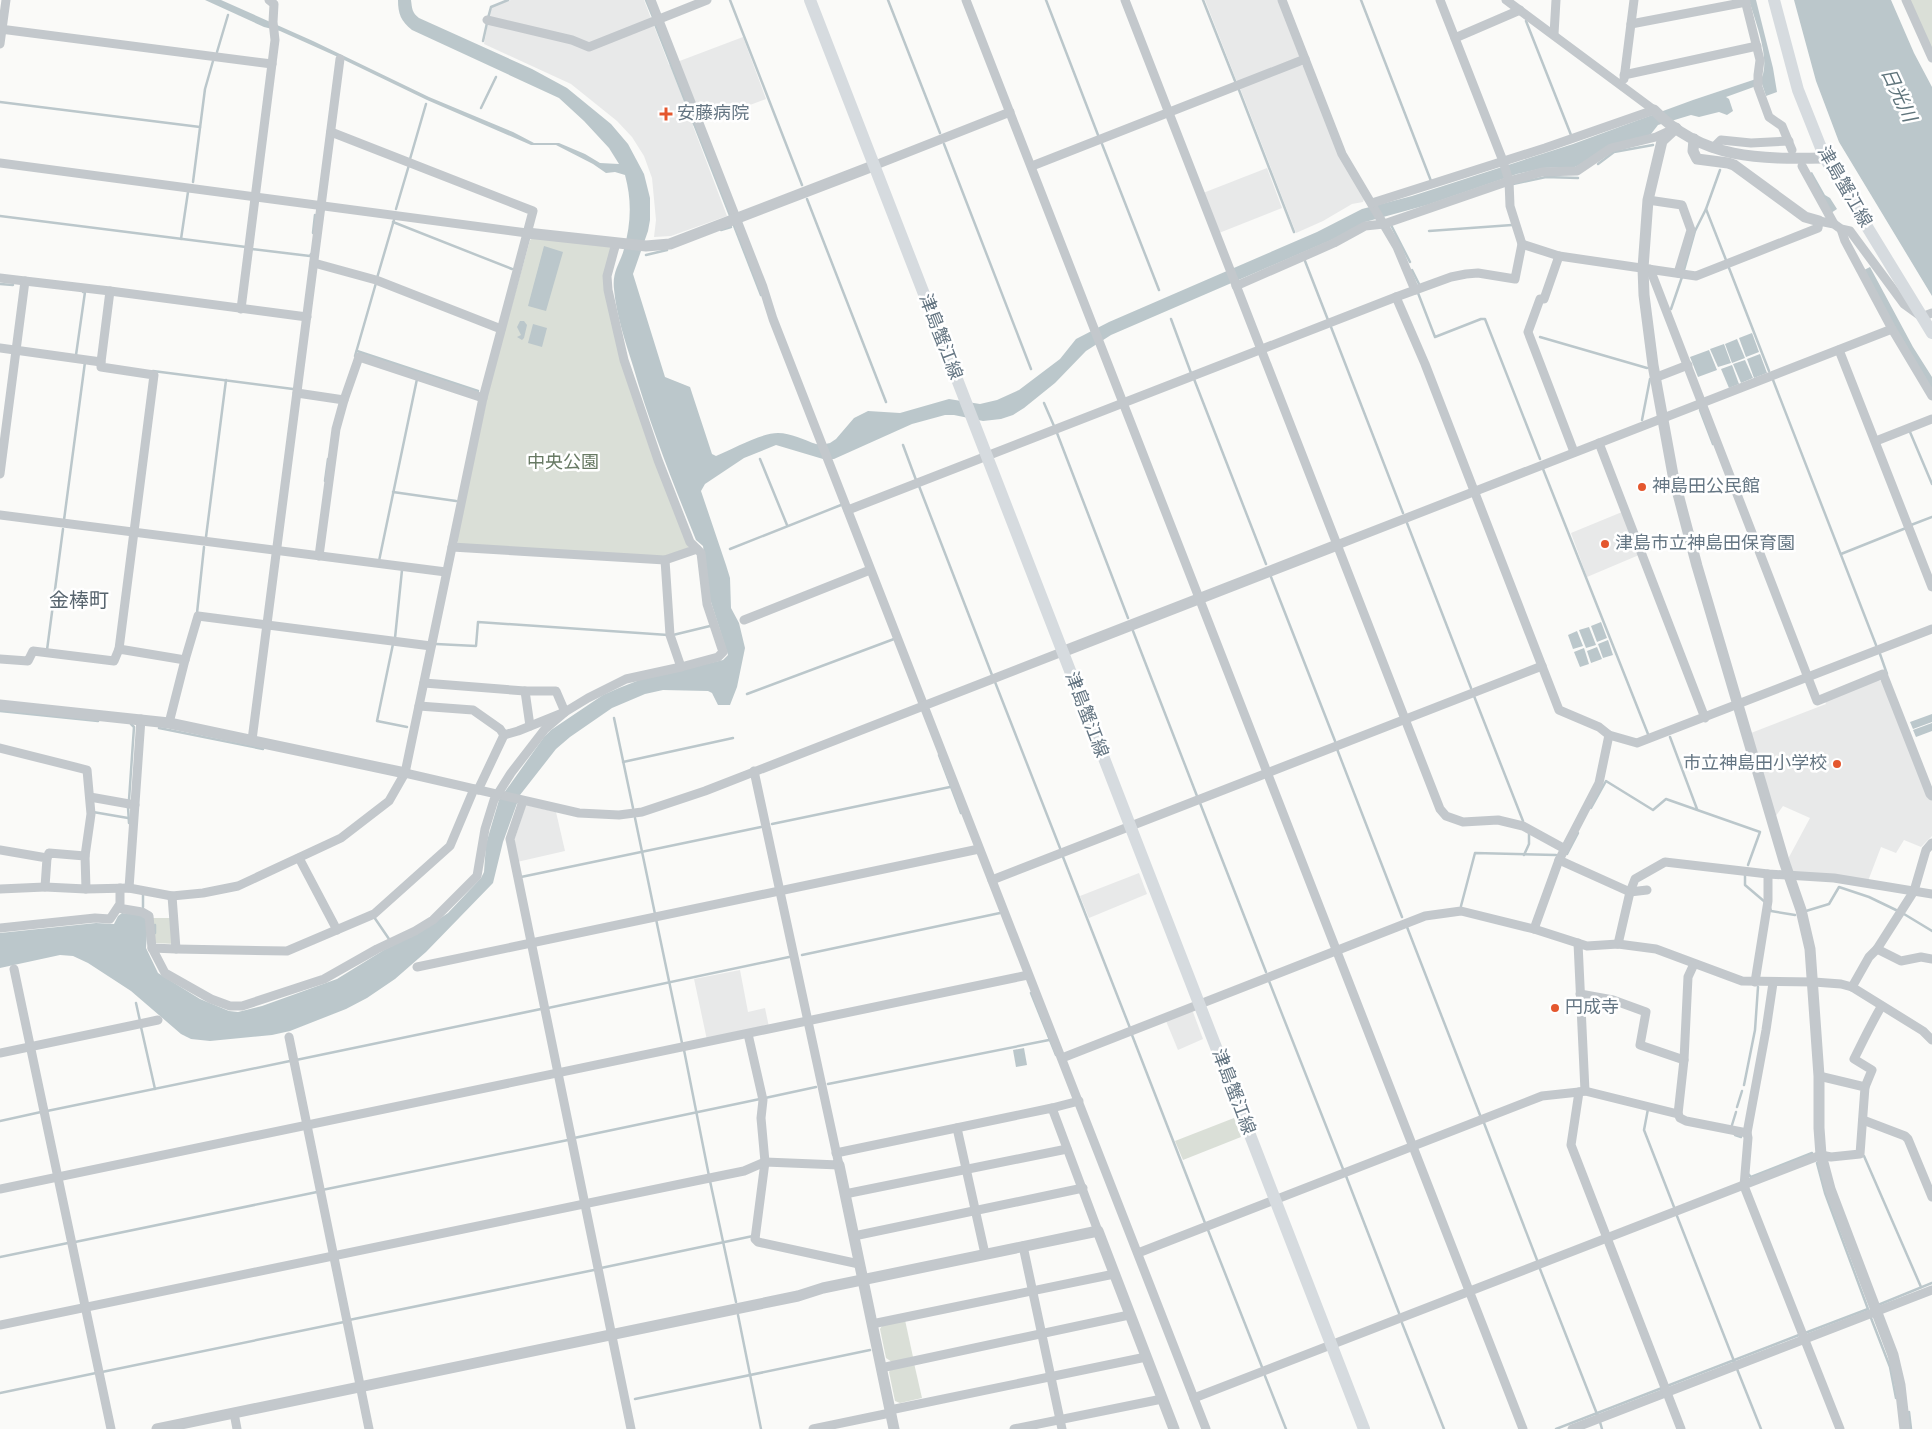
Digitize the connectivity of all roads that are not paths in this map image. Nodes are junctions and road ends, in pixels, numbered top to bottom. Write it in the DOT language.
graph roads {
  1 [pos="6,0"];
  2 [pos="269,0"];
  3 [pos="651,0"];
  4 [pos="707,0"];
  5 [pos="810,0"];
  6 [pos="966,0"];
  7 [pos="1124,0"];
  8 [pos="1282,0"];
  9 [pos="1440,0"];
  10 [pos="1506,0"];
  11 [pos="1556,0"];
  12 [pos="1634,0"];
  13 [pos="1774,0"];
  14 [pos="1906,0"];
  15 [pos="1746,1"];
  16 [pos="1520,10"];
  17 [pos="658,19"];
  18 [pos="487,20"];
  19 [pos="1631,24"];
  20 [pos="1,29"];
  21 [pos="1554,34"];
  22 [pos="1455,38"];
  23 [pos="0,44"];
  24 [pos="1757,46"];
  25 [pos="1932,58"];
  26 [pos="340,59"];
  27 [pos="1304,59"];
  28 [pos="272,64"];
  29 [pos="1624,75"];
  30 [pos="1623,86"];
  31 [pos="1655,111"];
  32 [pos="1010,112"];
  33 [pos="1168,112"];
  34 [pos="1672,126"];
  35 [pos="331,132"];
  36 [pos="1694,139"];
  37 [pos="1713,148"];
  38 [pos="1825,158"];
  39 [pos="1503,161"];
  40 [pos="0,163"];
  41 [pos="873,166"];
  42 [pos="1032,166"];
  43 [pos="1802,166"];
  44 [pos="1509,182"];
  45 [pos="255,196"];
  46 [pos="1648,200"];
  47 [pos="1372,204"];
  48 [pos="321,205"];
  49 [pos="733,220"];
  50 [pos="1819,221"];
  51 [pos="1384,222"];
  52 [pos="1838,226"];
  53 [pos="527,233"];
  54 [pos="620,244"];
  55 [pos="1522,244"];
  56 [pos="1559,256"];
  57 [pos="314,264"];
  58 [pos="1646,269"];
  59 [pos="1678,273"];
  60 [pos="0,278"];
  61 [pos="25,281"];
  62 [pos="1236,285"];
  63 [pos="1415,290"];
  64 [pos="110,291"];
  65 [pos="1396,297"];
  66 [pos="241,309"];
  67 [pos="1927,315"];
  68 [pos="307,317"];
  69 [pos="1892,328"];
  70 [pos="501,329"];
  71 [pos="1932,333"];
  72 [pos="0,348"];
  73 [pos="16,350"];
  74 [pos="1261,350"];
  75 [pos="1838,350"];
  76 [pos="101,362"];
  77 [pos="1688,365"];
  78 [pos="1657,377"];
  79 [pos="297,393"];
  80 [pos="1932,396"];
  81 [pos="483,398"];
  82 [pos="344,400"];
  83 [pos="1124,402"];
  84 [pos="1702,403"];
  85 [pos="1662,418"];
  86 [pos="1932,419"];
  87 [pos="1876,441"];
  88 [pos="1598,443"];
  89 [pos="1574,452"];
  90 [pos="986,457"];
  91 [pos="0,474"];
  92 [pos="1473,492"];
  93 [pos="848,510"];
  94 [pos="0,515"];
  95 [pos="134,532"];
  96 [pos="1337,545"];
  97 [pos="452,546"];
  98 [pos="697,549"];
  99 [pos="278,550"];
  100 [pos="319,556"];
  101 [pos="665,560"];
  102 [pos="870,570"];
  103 [pos="446,572"];
  104 [pos="1932,587"];
  105 [pos="1199,598"];
  106 [pos="744,620"];
  107 [pos="267,625"];
  108 [pos="1932,629"];
  109 [pos="431,646"];
  110 [pos="119,649"];
  111 [pos="1062,652"];
  112 [pos="0,659"];
  113 [pos="185,660"];
  114 [pos="1542,666"];
  115 [pos="681,667"];
  116 [pos="1808,676"];
  117 [pos="424,683"];
  118 [pos="525,691"];
  119 [pos="924,705"];
  120 [pos="1737,705"];
  121 [pos="0,706"];
  122 [pos="419,706"];
  123 [pos="565,712"];
  124 [pos="1705,718"];
  125 [pos="141,719"];
  126 [pos="1404,719"];
  127 [pos="169,723"];
  128 [pos="530,726"];
  129 [pos="504,734"];
  130 [pos="1609,735"];
  131 [pos="252,740"];
  132 [pos="0,748"];
  133 [pos="754,771"];
  134 [pos="1267,772"];
  135 [pos="405,773"];
  136 [pos="476,790"];
  137 [pos="498,795"];
  138 [pos="1932,796"];
  139 [pos="90,797"];
  140 [pos="522,801"];
  141 [pos="135,805"];
  142 [pos="1130,826"];
  143 [pos="1932,843"];
  144 [pos="977,849"];
  145 [pos="1565,849"];
  146 [pos="0,850"];
  147 [pos="85,856"];
  148 [pos="47,858"];
  149 [pos="299,858"];
  150 [pos="1559,860"];
  151 [pos="1768,874"];
  152 [pos="1789,874"];
  153 [pos="992,880"];
  154 [pos="45,887"];
  155 [pos="124,888"];
  156 [pos="0,889"];
  157 [pos="86,889"];
  158 [pos="781,890"];
  159 [pos="1647,890"];
  160 [pos="1914,890"];
  161 [pos="1630,892"];
  162 [pos="1932,894"];
  163 [pos="172,896"];
  164 [pos="118,908"];
  165 [pos="0,928"];
  166 [pos="1534,929"];
  167 [pos="337,930"];
  168 [pos="531,943"];
  169 [pos="1578,943"];
  170 [pos="1618,944"];
  171 [pos="152,948"];
  172 [pos="176,948"];
  173 [pos="1877,949"];
  174 [pos="1336,950"];
  175 [pos="1932,959"];
  176 [pos="1694,964"];
  177 [pos="418,967"];
  178 [pos="14,969"];
  179 [pos="1026,975"];
  180 [pos="1755,982"];
  181 [pos="1772,982"];
  182 [pos="1814,982"];
  183 [pos="1852,988"];
  184 [pos="1580,994"];
  185 [pos="1199,1005"];
  186 [pos="1881,1007"];
  187 [pos="158,1020"];
  188 [pos="808,1021"];
  189 [pos="748,1034"];
  190 [pos="289,1037"];
  191 [pos="1932,1040"];
  192 [pos="31,1047"];
  193 [pos="0,1053"];
  194 [pos="1062,1058"];
  195 [pos="1684,1060"];
  196 [pos="558,1073"];
  197 [pos="1819,1076"];
  198 [pos="1865,1086"];
  199 [pos="1582,1091"];
  200 [pos="1076,1102"];
  201 [pos="1052,1108"];
  202 [pos="1678,1114"];
  203 [pos="1863,1120"];
  204 [pos="306,1126"];
  205 [pos="957,1128"];
  206 [pos="1747,1133"];
  207 [pos="1413,1146"];
  208 [pos="1067,1149"];
  209 [pos="836,1154"];
  210 [pos="1821,1155"];
  211 [pos="765,1162"];
  212 [pos="839,1165"];
  213 [pos="966,1170"];
  214 [pos="58,1177"];
  215 [pos="1744,1186"];
  216 [pos="1083,1188"];
  217 [pos="0,1189"];
  218 [pos="845,1194"];
  219 [pos="1932,1197"];
  220 [pos="1275,1200"];
  221 [pos="586,1204"];
  222 [pos="975,1210"];
  223 [pos="1098,1230"];
  224 [pos="854,1236"];
  225 [pos="1607,1238"];
  226 [pos="1023,1246"];
  227 [pos="1138,1253"];
  228 [pos="985,1254"];
  229 [pos="333,1256"];
  230 [pos="859,1264"];
  231 [pos="1114,1274"];
  232 [pos="863,1280"];
  233 [pos="1033,1290"];
  234 [pos="1932,1290"];
  235 [pos="1470,1291"];
  236 [pos="85,1308"];
  237 [pos="1876,1312"];
  238 [pos="1129,1315"];
  239 [pos="872,1324"];
  240 [pos="0,1325"];
  241 [pos="1042,1332"];
  242 [pos="611,1335"];
  243 [pos="1803,1335"];
  244 [pos="1331,1345"];
  245 [pos="1146,1357"];
  246 [pos="881,1368"];
  247 [pos="1051,1376"];
  248 [pos="360,1387"];
  249 [pos="1665,1388"];
  250 [pos="1194,1398"];
  251 [pos="1162,1399"];
  252 [pos="890,1412"];
  253 [pos="234,1413"];
  254 [pos="1060,1419"];
  255 [pos="112,1429"];
  256 [pos="157,1429"];
  257 [pos="237,1429"];
  258 [pos="369,1429"];
  259 [pos="631,1429"];
  260 [pos="813,1429"];
  261 [pos="894,1429"];
  262 [pos="1014,1429"];
  263 [pos="1062,1429"];
  264 [pos="1174,1429"];
  265 [pos="1206,1429"];
  266 [pos="1364,1429"];
  267 [pos="1523,1429"];
  268 [pos="1572,1429"];
  269 [pos="1681,1429"];
  270 [pos="1840,1429"];
  271 [pos="1905,1429"];
  1 -- 20 [label="street"];
  2 -- 28 [label="street"];
  3 -- 17 [label="street"];
  4 -- 17 [label="street"];
  5 -- 41 [label="main road, 津島蟹江線"];
  6 -- 32 [label="street"];
  7 -- 33 [label="street"];
  8 -- 27 [label="street"];
  9 -- 22 [label="street"];
  10 -- 16 [label="street"];
  11 -- 21 [label="street"];
  12 -- 19 [label="street"];
  13 -- 38 [label="main road, 津島蟹江線"];
  14 -- 25 [label="street"];
  15 -- 19 [label="street"];
  15 -- 24 [label="street"];
  16 -- 21 [label="street"];
  16 -- 22 [label="street"];
  17 -- 18 [label="street"];
  17 -- 49 [label="street"];
  19 -- 29 [label="street"];
  20 -- 23 [label="street"];
  20 -- 28 [label="street"];
  21 -- 30 [label="street"];
  22 -- 39 [label="street"];
  24 -- 29 [label="street"];
  24 -- 37 [label="street"];
  26 -- 35 [label="street"];
  27 -- 33 [label="street"];
  27 -- 47 [label="street"];
  28 -- 45 [label="street"];
  29 -- 30 [label="street"];
  30 -- 31 [label="street"];
  31 -- 34 [label="street"];
  31 -- 39 [label="street"];
  32 -- 41 [label="street"];
  32 -- 42 [label="street"];
  33 -- 42 [label="street"];
  33 -- 62 [label="street"];
  34 -- 36 [label="street"];
  34 -- 44 [label="street"];
  34 -- 46 [label="street"];
  35 -- 48 [label="street"];
  35 -- 53 [label="street"];
  36 -- 37 [label="street"];
  36 -- 50 [label="street"];
  37 -- 38 [label="street"];
  38 -- 67 [label="main road, 津島蟹江線"];
  39 -- 44 [label="street"];
  39 -- 47 [label="street"];
  40 -- 45 [label="street"];
  41 -- 49 [label="street"];
  41 -- 90 [label="main road, 津島蟹江線"];
  42 -- 83 [label="street"];
  43 -- 52 [label="street"];
  44 -- 51 [label="street"];
  44 -- 55 [label="street"];
  45 -- 48 [label="street"];
  45 -- 66 [label="street"];
  46 -- 58 [label="street"];
  46 -- 59 [label="street"];
  47 -- 51 [label="street"];
  48 -- 53 [label="street"];
  48 -- 57 [label="street"];
  49 -- 54 [label="street"];
  49 -- 93 [label="street"];
  50 -- 52 [label="street"];
  50 -- 59 [label="street"];
  51 -- 62 [label="street"];
  51 -- 63 [label="street"];
  52 -- 67 [label="street"];
  52 -- 69 [label="street"];
  53 -- 54 [label="street"];
  53 -- 70 [label="street"];
  54 -- 98 [label="street"];
  55 -- 56 [label="street"];
  55 -- 63 [label="street"];
  56 -- 58 [label="street"];
  56 -- 89 [label="street"];
  57 -- 68 [label="street"];
  57 -- 70 [label="street"];
  58 -- 59 [label="street"];
  58 -- 77 [label="street"];
  58 -- 78 [label="street"];
  60 -- 61 [label="street"];
  61 -- 64 [label="street"];
  61 -- 73 [label="street"];
  62 -- 74 [label="street"];
  63 -- 65 [label="street"];
  64 -- 66 [label="street"];
  64 -- 76 [label="street"];
  65 -- 74 [label="street"];
  65 -- 92 [label="street"];
  66 -- 68 [label="street"];
  67 -- 71 [label="main road, 津島蟹江線"];
  68 -- 79 [label="street"];
  69 -- 75 [label="street"];
  69 -- 80 [label="street"];
  70 -- 81 [label="street"];
  72 -- 73 [label="street"];
  73 -- 76 [label="street"];
  73 -- 91 [label="street"];
  74 -- 83 [label="street"];
  74 -- 96 [label="street"];
  75 -- 84 [label="street"];
  75 -- 87 [label="street"];
  76 -- 95 [label="street"];
  77 -- 78 [label="street"];
  77 -- 84 [label="street"];
  78 -- 85 [label="street"];
  79 -- 82 [label="street"];
  79 -- 99 [label="street"];
  81 -- 82 [label="street"];
  81 -- 97 [label="street"];
  82 -- 100 [label="street"];
  83 -- 90 [label="street"];
  83 -- 105 [label="street"];
  84 -- 85 [label="street"];
  84 -- 116 [label="street"];
  85 -- 88 [label="street"];
  85 -- 120 [label="street"];
  86 -- 87 [label="street"];
  87 -- 104 [label="street"];
  88 -- 89 [label="street"];
  88 -- 124 [label="street"];
  89 -- 92 [label="street"];
  90 -- 93 [label="street"];
  90 -- 111 [label="main road, 津島蟹江線"];
  92 -- 96 [label="street"];
  92 -- 114 [label="street"];
  93 -- 102 [label="street"];
  94 -- 95 [label="street"];
  95 -- 99 [label="street"];
  95 -- 110 [label="street"];
  96 -- 105 [label="street"];
  96 -- 126 [label="street"];
  97 -- 101 [label="street"];
  97 -- 103 [label="street"];
  98 -- 101 [label="street"];
  98 -- 115 [label="street"];
  99 -- 100 [label="street"];
  99 -- 107 [label="street"];
  100 -- 103 [label="street"];
  101 -- 115 [label="street"];
  102 -- 106 [label="street"];
  102 -- 119 [label="street"];
  103 -- 109 [label="street"];
  105 -- 111 [label="street"];
  105 -- 134 [label="street"];
  107 -- 109 [label="street"];
  107 -- 113 [label="street"];
  107 -- 131 [label="street"];
  108 -- 116 [label="street"];
  109 -- 117 [label="street"];
  110 -- 112 [label="street"];
  110 -- 113 [label="street"];
  111 -- 119 [label="street"];
  111 -- 142 [label="main road, 津島蟹江線"];
  113 -- 127 [label="street"];
  114 -- 126 [label="street"];
  114 -- 130 [label="street"];
  115 -- 123 [label="street"];
  116 -- 120 [label="street"];
  116 -- 138 [label="street"];
  117 -- 118 [label="street"];
  117 -- 122 [label="street"];
  118 -- 123 [label="street"];
  118 -- 128 [label="street"];
  119 -- 133 [label="street"];
  119 -- 144 [label="street"];
  120 -- 124 [label="street"];
  120 -- 152 [label="street"];
  121 -- 125 [label="street"];
  122 -- 129 [label="street"];
  122 -- 135 [label="street"];
  123 -- 128 [label="street"];
  123 -- 137 [label="street"];
  124 -- 130 [label="street"];
  125 -- 127 [label="street"];
  125 -- 141 [label="street"];
  126 -- 134 [label="street"];
  126 -- 145 [label="street"];
  127 -- 131 [label="street"];
  128 -- 129 [label="street"];
  129 -- 136 [label="street"];
  130 -- 145 [label="street"];
  131 -- 135 [label="street"];
  132 -- 139 [label="street"];
  133 -- 140 [label="street"];
  133 -- 158 [label="street"];
  134 -- 142 [label="street"];
  134 -- 174 [label="street"];
  135 -- 136 [label="street"];
  135 -- 149 [label="street"];
  136 -- 137 [label="street"];
  136 -- 167 [label="street"];
  137 -- 140 [label="street"];
  137 -- 171 [label="street"];
  139 -- 141 [label="street"];
  139 -- 147 [label="street"];
  140 -- 168 [label="street"];
  141 -- 155 [label="street"];
  142 -- 153 [label="street"];
  142 -- 185 [label="main road, 津島蟹江線"];
  143 -- 160 [label="street"];
  144 -- 153 [label="street"];
  144 -- 158 [label="street"];
  145 -- 150 [label="street"];
  146 -- 148 [label="street"];
  147 -- 148 [label="street"];
  147 -- 157 [label="street"];
  148 -- 154 [label="street"];
  149 -- 163 [label="street"];
  149 -- 167 [label="street"];
  150 -- 161 [label="street"];
  150 -- 166 [label="street"];
  151 -- 152 [label="street"];
  151 -- 161 [label="street"];
  151 -- 180 [label="street"];
  152 -- 160 [label="street"];
  152 -- 182 [label="street"];
  153 -- 179 [label="street"];
  154 -- 156 [label="street"];
  154 -- 157 [label="street"];
  155 -- 157 [label="street"];
  155 -- 163 [label="street"];
  155 -- 164 [label="street"];
  158 -- 168 [label="street"];
  158 -- 188 [label="street"];
  159 -- 161 [label="street"];
  160 -- 162 [label="street"];
  160 -- 173 [label="street"];
  161 -- 170 [label="street"];
  163 -- 172 [label="street"];
  164 -- 165 [label="street"];
  164 -- 171 [label="street"];
  166 -- 169 [label="street"];
  166 -- 174 [label="street"];
  167 -- 172 [label="street"];
  168 -- 177 [label="street"];
  168 -- 196 [label="street"];
  169 -- 170 [label="street"];
  169 -- 184 [label="street"];
  170 -- 176 [label="street"];
  171 -- 172 [label="street"];
  173 -- 175 [label="street"];
  173 -- 183 [label="street"];
  174 -- 185 [label="street"];
  174 -- 207 [label="street"];
  176 -- 180 [label="street"];
  176 -- 195 [label="street"];
  178 -- 192 [label="street"];
  179 -- 188 [label="street"];
  179 -- 194 [label="street"];
  180 -- 181 [label="street"];
  181 -- 182 [label="street"];
  181 -- 206 [label="street"];
  182 -- 183 [label="street"];
  182 -- 197 [label="street"];
  183 -- 186 [label="street"];
  184 -- 195 [label="street"];
  184 -- 199 [label="street"];
  185 -- 194 [label="street"];
  185 -- 220 [label="main road, 津島蟹江線"];
  186 -- 191 [label="street"];
  186 -- 198 [label="street"];
  187 -- 192 [label="street"];
  188 -- 189 [label="street"];
  188 -- 209 [label="street"];
  189 -- 196 [label="street"];
  189 -- 211 [label="street"];
  190 -- 204 [label="street"];
  192 -- 193 [label="street"];
  192 -- 214 [label="street"];
  194 -- 200 [label="street"];
  195 -- 202 [label="street"];
  196 -- 204 [label="street"];
  196 -- 221 [label="street"];
  197 -- 198 [label="street"];
  197 -- 210 [label="street"];
  198 -- 203 [label="street"];
  199 -- 202 [label="street"];
  199 -- 207 [label="street"];
  199 -- 225 [label="street"];
  200 -- 201 [label="street"];
  200 -- 227 [label="street"];
  201 -- 205 [label="street"];
  201 -- 208 [label="street"];
  202 -- 206 [label="street"];
  203 -- 210 [label="street"];
  203 -- 219 [label="street"];
  204 -- 214 [label="street"];
  204 -- 229 [label="street"];
  205 -- 209 [label="street"];
  205 -- 213 [label="street"];
  206 -- 215 [label="street"];
  207 -- 220 [label="street"];
  207 -- 235 [label="street"];
  208 -- 213 [label="street"];
  208 -- 216 [label="street"];
  209 -- 212 [label="street"];
  210 -- 215 [label="street"];
  210 -- 237 [label="street"];
  211 -- 212 [label="street"];
  211 -- 221 [label="street"];
  211 -- 230 [label="street"];
  212 -- 218 [label="street"];
  213 -- 218 [label="street"];
  213 -- 222 [label="street"];
  214 -- 217 [label="street"];
  214 -- 236 [label="street"];
  215 -- 225 [label="street"];
  215 -- 243 [label="street"];
  216 -- 222 [label="street"];
  216 -- 223 [label="street"];
  218 -- 224 [label="street"];
  220 -- 227 [label="street"];
  220 -- 244 [label="main road, 津島蟹江線"];
  221 -- 229 [label="street"];
  221 -- 242 [label="street"];
  222 -- 224 [label="street"];
  222 -- 228 [label="street"];
  223 -- 226 [label="street"];
  223 -- 231 [label="street"];
  224 -- 230 [label="street"];
  225 -- 235 [label="street"];
  225 -- 249 [label="street"];
  226 -- 228 [label="street"];
  226 -- 233 [label="street"];
  227 -- 250 [label="street"];
  228 -- 232 [label="street"];
  229 -- 236 [label="street"];
  229 -- 248 [label="street"];
  230 -- 232 [label="street"];
  231 -- 233 [label="street"];
  231 -- 238 [label="street"];
  232 -- 239 [label="street"];
  232 -- 242 [label="street"];
  233 -- 239 [label="street"];
  233 -- 241 [label="street"];
  234 -- 237 [label="street"];
  235 -- 244 [label="street"];
  235 -- 267 [label="street"];
  236 -- 240 [label="street"];
  236 -- 255 [label="street"];
  237 -- 243 [label="street"];
  237 -- 271 [label="street"];
  238 -- 241 [label="street"];
  238 -- 245 [label="street"];
  239 -- 246 [label="street"];
  241 -- 246 [label="street"];
  241 -- 247 [label="street"];
  242 -- 248 [label="street"];
  242 -- 259 [label="street"];
  243 -- 249 [label="street"];
  243 -- 270 [label="street"];
  244 -- 250 [label="street"];
  244 -- 266 [label="main road, 津島蟹江線"];
  245 -- 247 [label="street"];
  245 -- 251 [label="street"];
  246 -- 252 [label="street"];
  247 -- 252 [label="street"];
  247 -- 254 [label="street"];
  248 -- 253 [label="street"];
  248 -- 258 [label="street"];
  249 -- 268 [label="street"];
  249 -- 269 [label="street"];
  250 -- 265 [label="street"];
  251 -- 254 [label="street"];
  251 -- 264 [label="street"];
  252 -- 260 [label="street"];
  252 -- 261 [label="street"];
  253 -- 256 [label="street"];
  253 -- 257 [label="street"];
  254 -- 262 [label="street"];
  254 -- 263 [label="street"];
}
